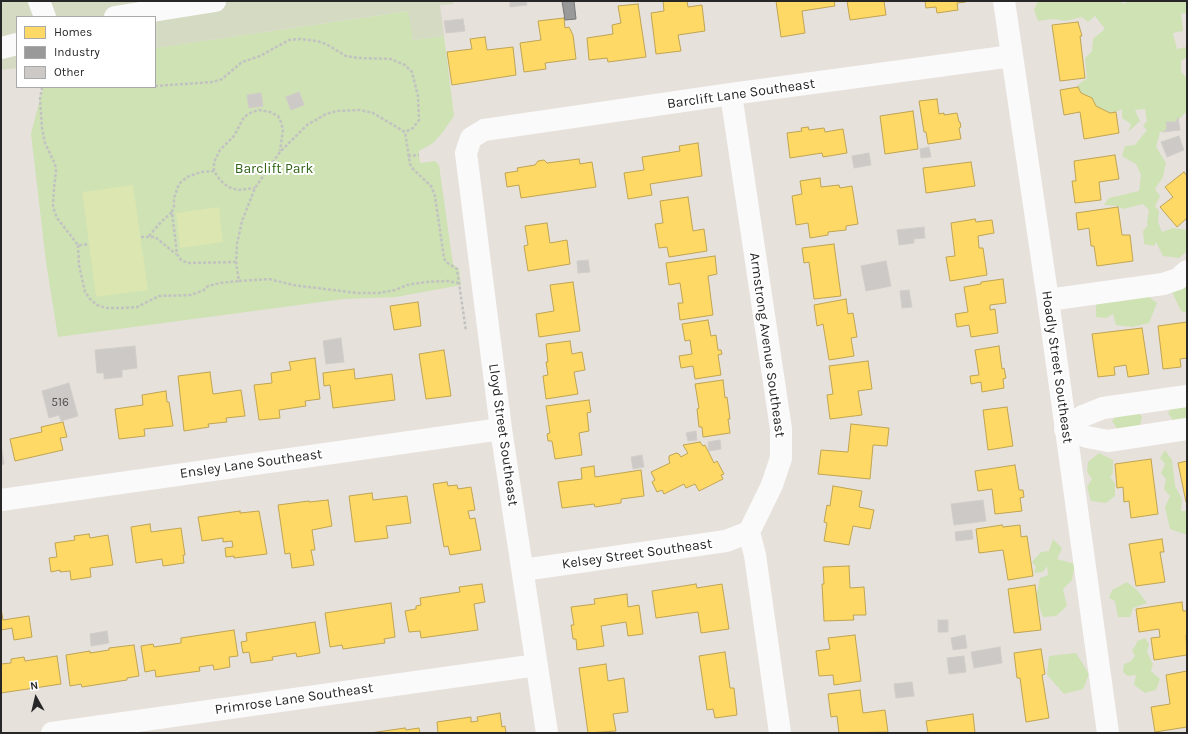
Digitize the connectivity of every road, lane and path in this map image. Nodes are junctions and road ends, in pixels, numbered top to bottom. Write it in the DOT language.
graph roads {
  1 [pos="39,1"];
  2 [pos="215,1"];
  3 [pos="1004,1"];
  4 [pos="45,16"];
  5 [pos="121,16"];
  6 [pos="16,44"];
  7 [pos="1,48"];
  8 [pos="1012,56"];
  9 [pos="156,86"];
  10 [pos="42,88"];
  11 [pos="731,94"];
  12 [pos="405,132"];
  13 [pos="472,138"];
  14 [pos="280,152"];
  15 [pos="419,155"];
  16 [pos="408,156"];
  17 [pos="214,171"];
  18 [pos="255,188"];
  19 [pos="172,212"];
  20 [pos="148,236"];
  21 [pos="141,237"];
  22 [pos="89,244"];
  23 [pos="78,245"];
  24 [pos="177,254"];
  25 [pos="236,262"];
  26 [pos="1187,271"];
  27 [pos="239,281"];
  28 [pos="459,283"];
  29 [pos="1048,300"];
  30 [pos="466,331"];
  31 [pos="1187,396"];
  32 [pos="501,429"];
  33 [pos="1065,429"];
  34 [pos="1187,429"];
  35 [pos="1,500"];
  36 [pos="749,532"];
  37 [pos="523,570"];
  38 [pos="537,665"];
  39 [pos="52,733"];
  40 [pos="547,733"];
  41 [pos="780,733"];
  42 [pos="1108,733"];
  1 -- 4 [label="street"];
  2 -- 5 [label="street"];
  3 -- 8 [label="street, Hoadly Street Southeast"];
  6 -- 7 [label="street"];
  8 -- 11 [label="street, Barclift Lane Southeast"];
  8 -- 29 [label="street, Hoadly Street Southeast"];
  9 -- 12 [label="path"];
  10 -- 23 [label="path"];
  11 -- 13 [label="street, Barclift Lane Southeast"];
  11 -- 36 [label="street, Armstrong Avenue Southeast"];
  12 -- 14 [label="path"];
  12 -- 16 [label="path"];
  13 -- 32 [label="street, Lloyd Street Southeast"];
  14 -- 17 [label="path"];
  14 -- 18 [label="path"];
  15 -- 16 [label="path"];
  16 -- 28 [label="path"];
  17 -- 18 [label="path"];
  17 -- 19 [label="path"];
  18 -- 25 [label="path"];
  19 -- 20 [label="path"];
  19 -- 24 [label="path"];
  20 -- 21 [label="path"];
  20 -- 24 [label="path"];
  22 -- 23 [label="path"];
  23 -- 27 [label="path"];
  24 -- 25 [label="path"];
  25 -- 27 [label="path"];
  26 -- 29 [label="street"];
  27 -- 28 [label="path"];
  28 -- 30 [label="path"];
  29 -- 33 [label="street, Hoadly Street Southeast"];
  31 -- 33 [label="street"];
  32 -- 35 [label="street, Ensley Lane Southeast"];
  32 -- 37 [label="street, Lloyd Street Southeast"];
  33 -- 34 [label="street"];
  33 -- 42 [label="street, Hoadly Street Southeast"];
  36 -- 37 [label="street, Kelsey Street Southeast"];
  36 -- 41 [label="street"];
  37 -- 38 [label="street, Lloyd Street Southeast"];
  38 -- 39 [label="street, Primrose Lane Southeast"];
  38 -- 40 [label="street, Lloyd Street Southeast"];
}
